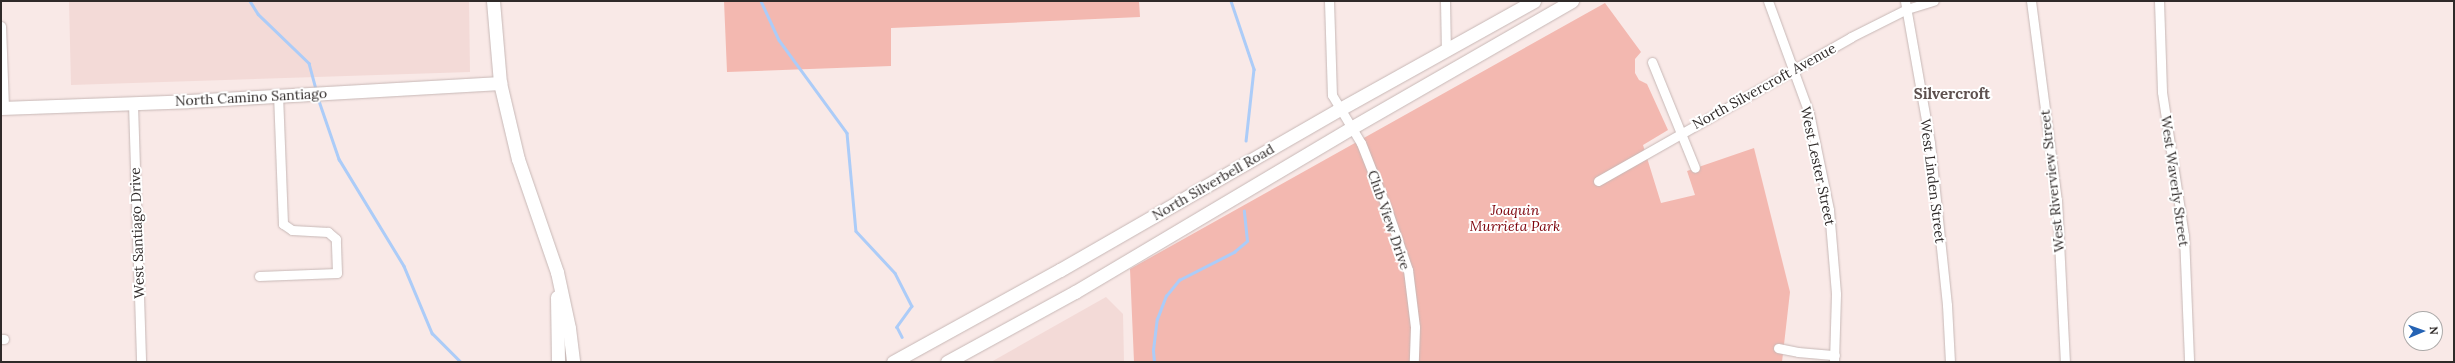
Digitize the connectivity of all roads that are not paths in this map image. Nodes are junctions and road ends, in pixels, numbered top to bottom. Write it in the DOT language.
graph roads {
  1 [pos="493,1"];
  2 [pos="1329,1"];
  3 [pos="1445,1"];
  4 [pos="1534,1"];
  5 [pos="1572,1"];
  6 [pos="1768,1"];
  7 [pos="1934,1"];
  8 [pos="2031,1"];
  9 [pos="2159,1"];
  10 [pos="1906,5"];
  11 [pos="1,26"];
  12 [pos="1446,51"];
  13 [pos="1652,62"];
  14 [pos="1454,68"];
  15 [pos="1793,68"];
  16 [pos="500,83"];
  17 [pos="278,95"];
  18 [pos="132,104"];
  19 [pos="2,108"];
  20 [pos="1340,109"];
  21 [pos="1351,128"];
  22 [pos="1682,132"];
  23 [pos="1695,168"];
  24 [pos="1598,181"];
  25 [pos="556,272"];
  26 [pos="259,276"];
  27 [pos="1778,348"];
  28 [pos="1834,359"];
  29 [pos="141,362"];
  30 [pos="558,362"];
  31 [pos="573,362"];
  32 [pos="893,362"];
  33 [pos="947,362"];
  34 [pos="1414,362"];
  35 [pos="1950,362"];
  36 [pos="2065,362"];
  37 [pos="2189,362"];
  1 -- 16 [label="main road"];
  2 -- 20 [label="street, Club View Drive"];
  3 -- 12 [label="street"];
  4 -- 12 [label="main road, North Silverbell Road"];
  5 -- 14 [label="main road, North Silverbell Road"];
  6 -- 15 [label="street, West Lester Street"];
  7 -- 10 [label="street, North Silvercroft Avenue"];
  8 -- 36 [label="street, West Riverview Street"];
  9 -- 37 [label="street, West Waverly Street"];
  10 -- 15 [label="street, North Silvercroft Avenue"];
  10 -- 35 [label="street, West Linden Street"];
  11 -- 19 [label="street"];
  12 -- 14 [label="main road"];
  12 -- 20 [label="main road, North Silverbell Road"];
  13 -- 22 [label="street"];
  14 -- 21 [label="main road, North Silverbell Road"];
  15 -- 22 [label="street, North Silvercroft Avenue"];
  15 -- 28 [label="street, West Lester Street"];
  16 -- 17 [label="main road, North Camino Santiago"];
  16 -- 25 [label="main road"];
  17 -- 18 [label="main road, North Camino Santiago"];
  17 -- 26 [label="street"];
  18 -- 19 [label="main road, North Camino Santiago"];
  18 -- 29 [label="street, West Santiago Drive"];
  20 -- 21 [label="street, Club View Drive"];
  20 -- 32 [label="main road, North Silverbell Road"];
  21 -- 33 [label="main road, North Silverbell Road"];
  21 -- 34 [label="street, Club View Drive"];
  22 -- 23 [label="street"];
  22 -- 24 [label="street, North Silvercroft Avenue"];
  25 -- 30 [label="main road"];
  25 -- 31 [label="main road"];
  27 -- 28 [label="street"];
}
